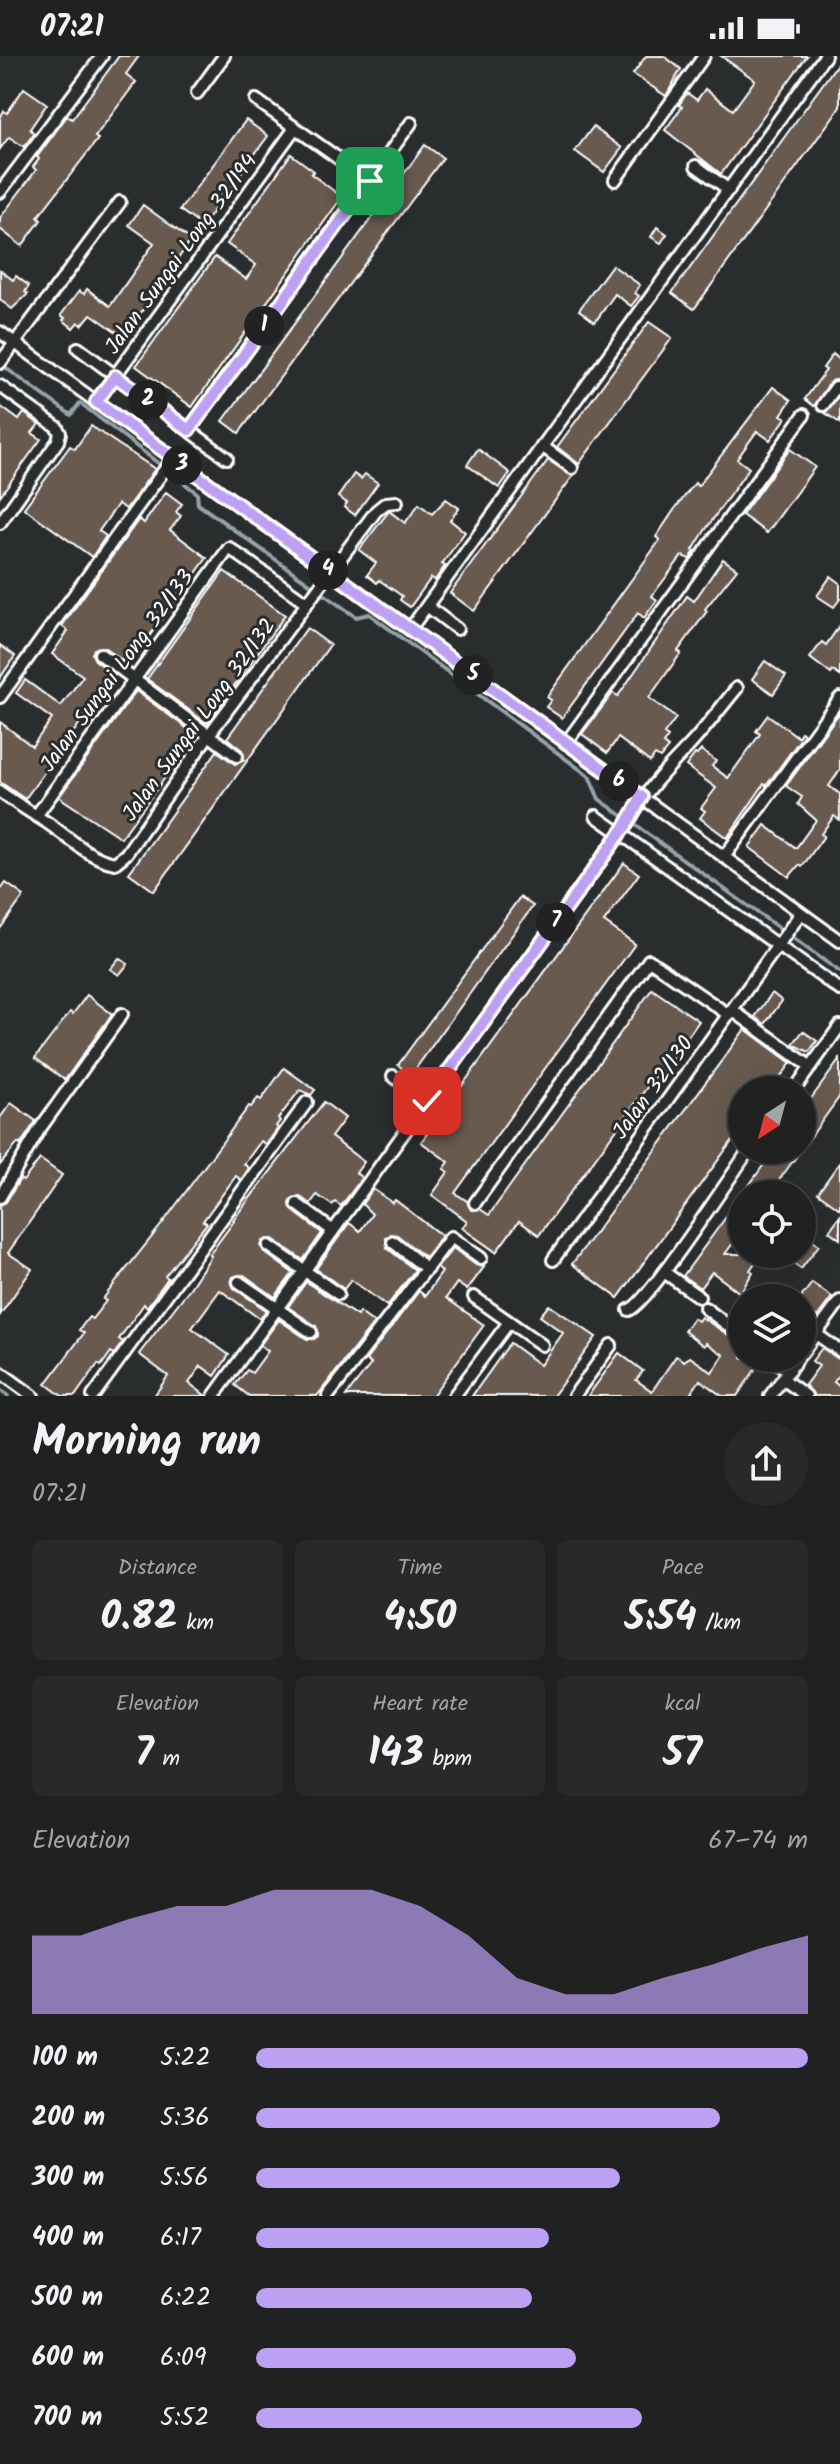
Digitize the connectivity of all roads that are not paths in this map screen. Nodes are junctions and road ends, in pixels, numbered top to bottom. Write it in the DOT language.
graph roads {
  1 [pos="224,56"];
  2 [pos="704,56"];
  3 [pos="825,56"];
  4 [pos="98,57"];
  5 [pos="197,93"];
  6 [pos="256,100"];
  7 [pos="411,123"];
  8 [pos="295,128"];
  9 [pos="696,166"];
  10 [pos="615,180"];
  11 [pos="370,181"];
  12 [pos="729,190"];
  13 [pos="0,192"];
  14 [pos="120,202"];
  15 [pos="0,332"];
  16 [pos="14,342"];
  17 [pos="78,348"];
  18 [pos="0,363"];
  19 [pos="115,376"];
  20 [pos="0,386"];
  21 [pos="840,387"];
  22 [pos="96,402"];
  23 [pos="823,405"];
  24 [pos="804,415"];
  25 [pos="189,430"];
  26 [pos="542,446"];
  27 [pos="173,458"];
  28 [pos="227,458"];
  29 [pos="572,468"];
  30 [pos="397,502"];
  31 [pos="0,523"];
  32 [pos="331,572"];
  33 [pos="309,600"];
  34 [pos="427,606"];
  35 [pos="410,629"];
  36 [pos="457,629"];
  37 [pos="100,654"];
  38 [pos="133,680"];
  39 [pos="737,688"];
  40 [pos="0,697"];
  41 [pos="840,698"];
  42 [pos="208,736"];
  43 [pos="566,743"];
  44 [pos="237,756"];
  45 [pos="0,792"];
  46 [pos="642,797"];
  47 [pos="36,816"];
  48 [pos="596,816"];
  49 [pos="623,828"];
  50 [pos="724,857"];
  51 [pos="801,913"];
  52 [pos="784,938"];
  53 [pos="840,941"];
  54 [pos="840,990"];
  55 [pos="730,1013"];
  56 [pos="122,1014"];
  57 [pos="840,1026"];
  58 [pos="811,1067"];
  59 [pos="393,1076"];
  60 [pos="804,1076"];
  61 [pos="427,1101"];
  62 [pos="307,1102"];
  63 [pos="739,1164"];
  64 [pos="0,1197"];
  65 [pos="475,1203"];
  66 [pos="297,1204"];
  67 [pos="333,1231"];
  68 [pos="393,1242"];
  69 [pos="269,1246"];
  70 [pos="481,1258"];
  71 [pos="553,1260"];
  72 [pos="427,1269"];
  73 [pos="305,1270"];
  74 [pos="664,1272"];
  75 [pos="239,1282"];
  76 [pos="338,1294"];
  77 [pos="474,1297"];
  78 [pos="699,1297"];
  79 [pos="840,1301"];
  80 [pos="278,1308"];
  81 [pos="705,1308"];
  82 [pos="629,1310"];
  83 [pos="509,1322"];
  84 [pos="728,1325"];
  85 [pos="311,1332"];
  86 [pos="816,1334"];
  87 [pos="542,1345"];
  88 [pos="611,1345"];
  89 [pos="840,1351"];
  90 [pos="0,1372"];
  91 [pos="783,1372"];
  92 [pos="788,1372"];
  93 [pos="786,1375"];
  94 [pos="33,1396"];
  95 [pos="93,1396"];
  96 [pos="214,1396"];
  97 [pos="328,1396"];
  98 [pos="454,1396"];
  99 [pos="574,1396"];
  100 [pos="770,1396"];
  101 [pos="806,1396"];
  1 -- 5 [label="street"];
  2 -- 10 [label="street"];
  3 -- 12 [label="street"];
  4 -- 13 [label="street"];
  6 -- 8 [label="street"];
  7 -- 11 [label="street"];
  8 -- 11 [label="street"];
  8 -- 19 [label="street, Jalan Sungai Long 32/194"];
  9 -- 12 [label="street"];
  11 -- 25 [label="street"];
  12 -- 26 [label="street"];
  14 -- 16 [label="street"];
  15 -- 16 [label="street"];
  16 -- 18 [label="street"];
  16 -- 22 [label="street"];
  17 -- 19 [label="street"];
  19 -- 22 [label="street, Jalan Sungai Long 32/194"];
  19 -- 25 [label="street"];
  20 -- 31 [label="street"];
  21 -- 23 [label="street"];
  22 -- 27 [label="street"];
  24 -- 43 [label="street"];
  25 -- 28 [label="street"];
  26 -- 29 [label="street"];
  26 -- 34 [label="street"];
  27 -- 32 [label="street"];
  27 -- 40 [label="street"];
  30 -- 32 [label="street, Jalan Sungai Long 32/132"];
  32 -- 33 [label="street, Jalan Sungai Long 32/132"];
  32 -- 35 [label="street"];
  33 -- 38 [label="street, Jalan Sungai Long 32/133"];
  33 -- 42 [label="street, Jalan Sungai Long 32/132"];
  34 -- 35 [label="street"];
  34 -- 36 [label="street"];
  35 -- 43 [label="street"];
  37 -- 38 [label="street"];
  38 -- 42 [label="street"];
  38 -- 47 [label="street, Jalan Sungai Long 32/133"];
  39 -- 46 [label="street"];
  41 -- 50 [label="street"];
  42 -- 44 [label="street"];
  42 -- 47 [label="street, Jalan Sungai Long 32/132"];
  43 -- 46 [label="street"];
  45 -- 47 [label="street"];
  46 -- 49 [label="street"];
  46 -- 50 [label="street"];
  48 -- 49 [label="street"];
  49 -- 52 [label="street"];
  49 -- 61 [label="street"];
  50 -- 51 [label="street"];
  51 -- 52 [label="street, Jalan 32/130"];
  51 -- 53 [label="street"];
  52 -- 54 [label="street"];
  52 -- 55 [label="street, Jalan 32/130"];
  55 -- 58 [label="street"];
  55 -- 65 [label="street"];
  55 -- 71 [label="street, Jalan 32/130"];
  56 -- 64 [label="street"];
  57 -- 58 [label="street"];
  58 -- 60 [label="street"];
  59 -- 61 [label="street"];
  61 -- 67 [label="street"];
  62 -- 95 [label="street"];
  63 -- 74 [label="street"];
  66 -- 67 [label="street"];
  67 -- 73 [label="street"];
  68 -- 72 [label="street"];
  69 -- 73 [label="street"];
  70 -- 72 [label="street"];
  72 -- 97 [label="street"];
  73 -- 76 [label="street"];
  73 -- 80 [label="street"];
  74 -- 78 [label="street"];
  74 -- 82 [label="street"];
  75 -- 80 [label="street"];
  77 -- 83 [label="street"];
  79 -- 86 [label="street"];
  80 -- 85 [label="street"];
  80 -- 96 [label="street"];
  81 -- 84 [label="street"];
  83 -- 87 [label="street"];
  83 -- 98 [label="street"];
  86 -- 89 [label="street"];
  88 -- 99 [label="street"];
  90 -- 94 [label="street"];
  91 -- 93 [label="street"];
  92 -- 93 [label="street"];
  93 -- 100 [label="street"];
  93 -- 101 [label="street"];
}
